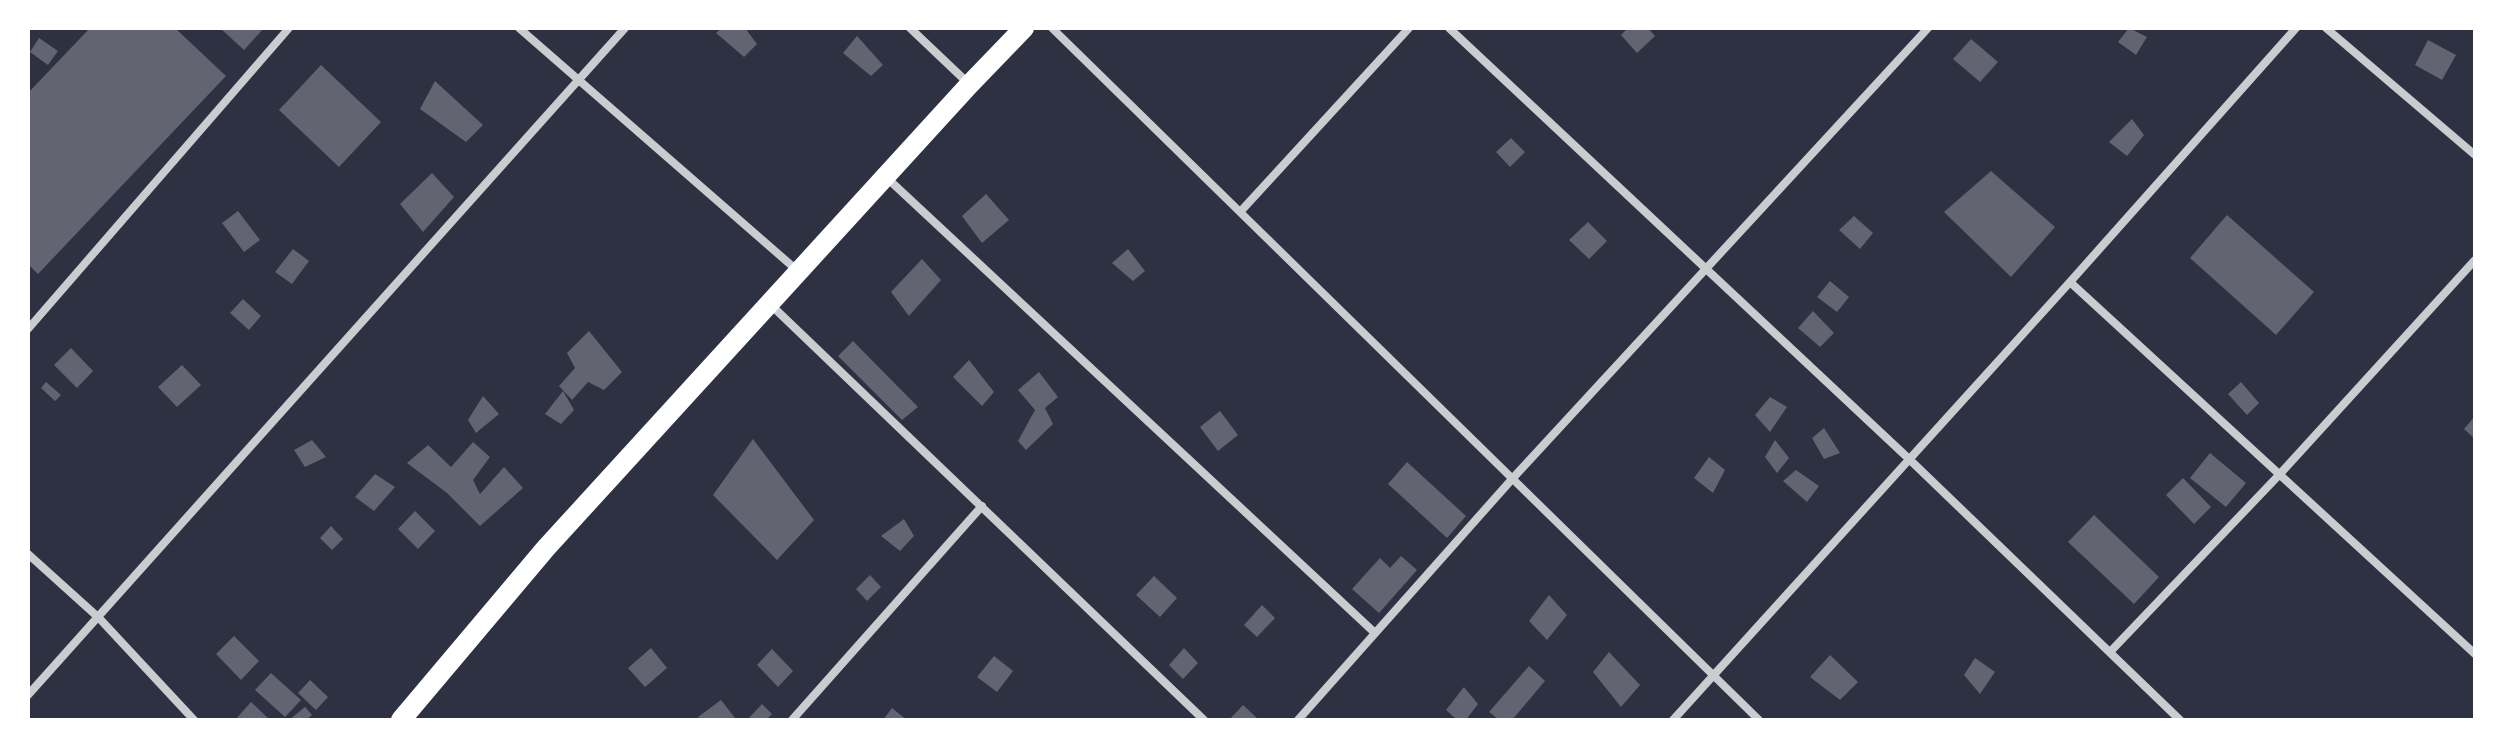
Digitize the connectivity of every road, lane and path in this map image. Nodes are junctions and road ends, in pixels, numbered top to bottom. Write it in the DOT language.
graph roads {
  1 [pos="289,28"];
  2 [pos="519,28"];
  3 [pos="625,28"];
  4 [pos="910,28"];
  5 [pos="1024,28"];
  6 [pos="1052,28"];
  7 [pos="1409,28"];
  8 [pos="1449,28"];
  9 [pos="1928,28"];
  10 [pos="2296,28"];
  11 [pos="2326,28"];
  12 [pos="577,80"];
  13 [pos="969,85"];
  14 [pos="2475,155"];
  15 [pos="885,177"];
  16 [pos="1241,211"];
  17 [pos="2475,260"];
  18 [pos="1706,268"];
  19 [pos="800,272"];
  20 [pos="2070,282"];
  21 [pos="770,304"];
  22 [pos="28,329"];
  23 [pos="1908,458"];
  24 [pos="2279,475"];
  25 [pos="1513,478"];
  26 [pos="982,506"];
  27 [pos="28,554"];
  28 [pos="99,618"];
  29 [pos="1375,633"];
  30 [pos="2110,652"];
  31 [pos="2475,654"];
  32 [pos="1713,674"];
  33 [pos="28,695"];
  34 [pos="194,720"];
  35 [pos="401,720"];
  36 [pos="792,720"];
  37 [pos="1204,720"];
  38 [pos="1298,720"];
  39 [pos="1673,720"];
  40 [pos="1759,720"];
  41 [pos="2180,720"];
  1 -- 22 [label="street"];
  2 -- 12 [label="street"];
  3 -- 12 [label="street"];
  4 -- 13 [label="street"];
  5 -- 13 [label="main road"];
  6 -- 16 [label="street"];
  7 -- 16 [label="street"];
  8 -- 18 [label="street"];
  9 -- 18 [label="street"];
  10 -- 20 [label="street"];
  11 -- 14 [label="street"];
  12 -- 19 [label="street"];
  12 -- 28 [label="street"];
  13 -- 15 [label="main road"];
  15 -- 19 [label="main road"];
  15 -- 29 [label="street"];
  16 -- 25 [label="street"];
  17 -- 24 [label="street"];
  18 -- 23 [label="street"];
  18 -- 25 [label="street"];
  19 -- 21 [label="main road"];
  20 -- 23 [label="street"];
  20 -- 24 [label="street"];
  21 -- 26 [label="street"];
  21 -- 35 [label="main road"];
  23 -- 30 [label="street"];
  23 -- 32 [label="street"];
  24 -- 30 [label="street"];
  24 -- 31 [label="street"];
  25 -- 29 [label="street"];
  25 -- 32 [label="street"];
  26 -- 36 [label="street"];
  26 -- 37 [label="street"];
  27 -- 28 [label="street"];
  28 -- 33 [label="street"];
  28 -- 34 [label="street"];
  29 -- 38 [label="street"];
  30 -- 41 [label="street"];
  32 -- 39 [label="street"];
  32 -- 40 [label="street"];
}
